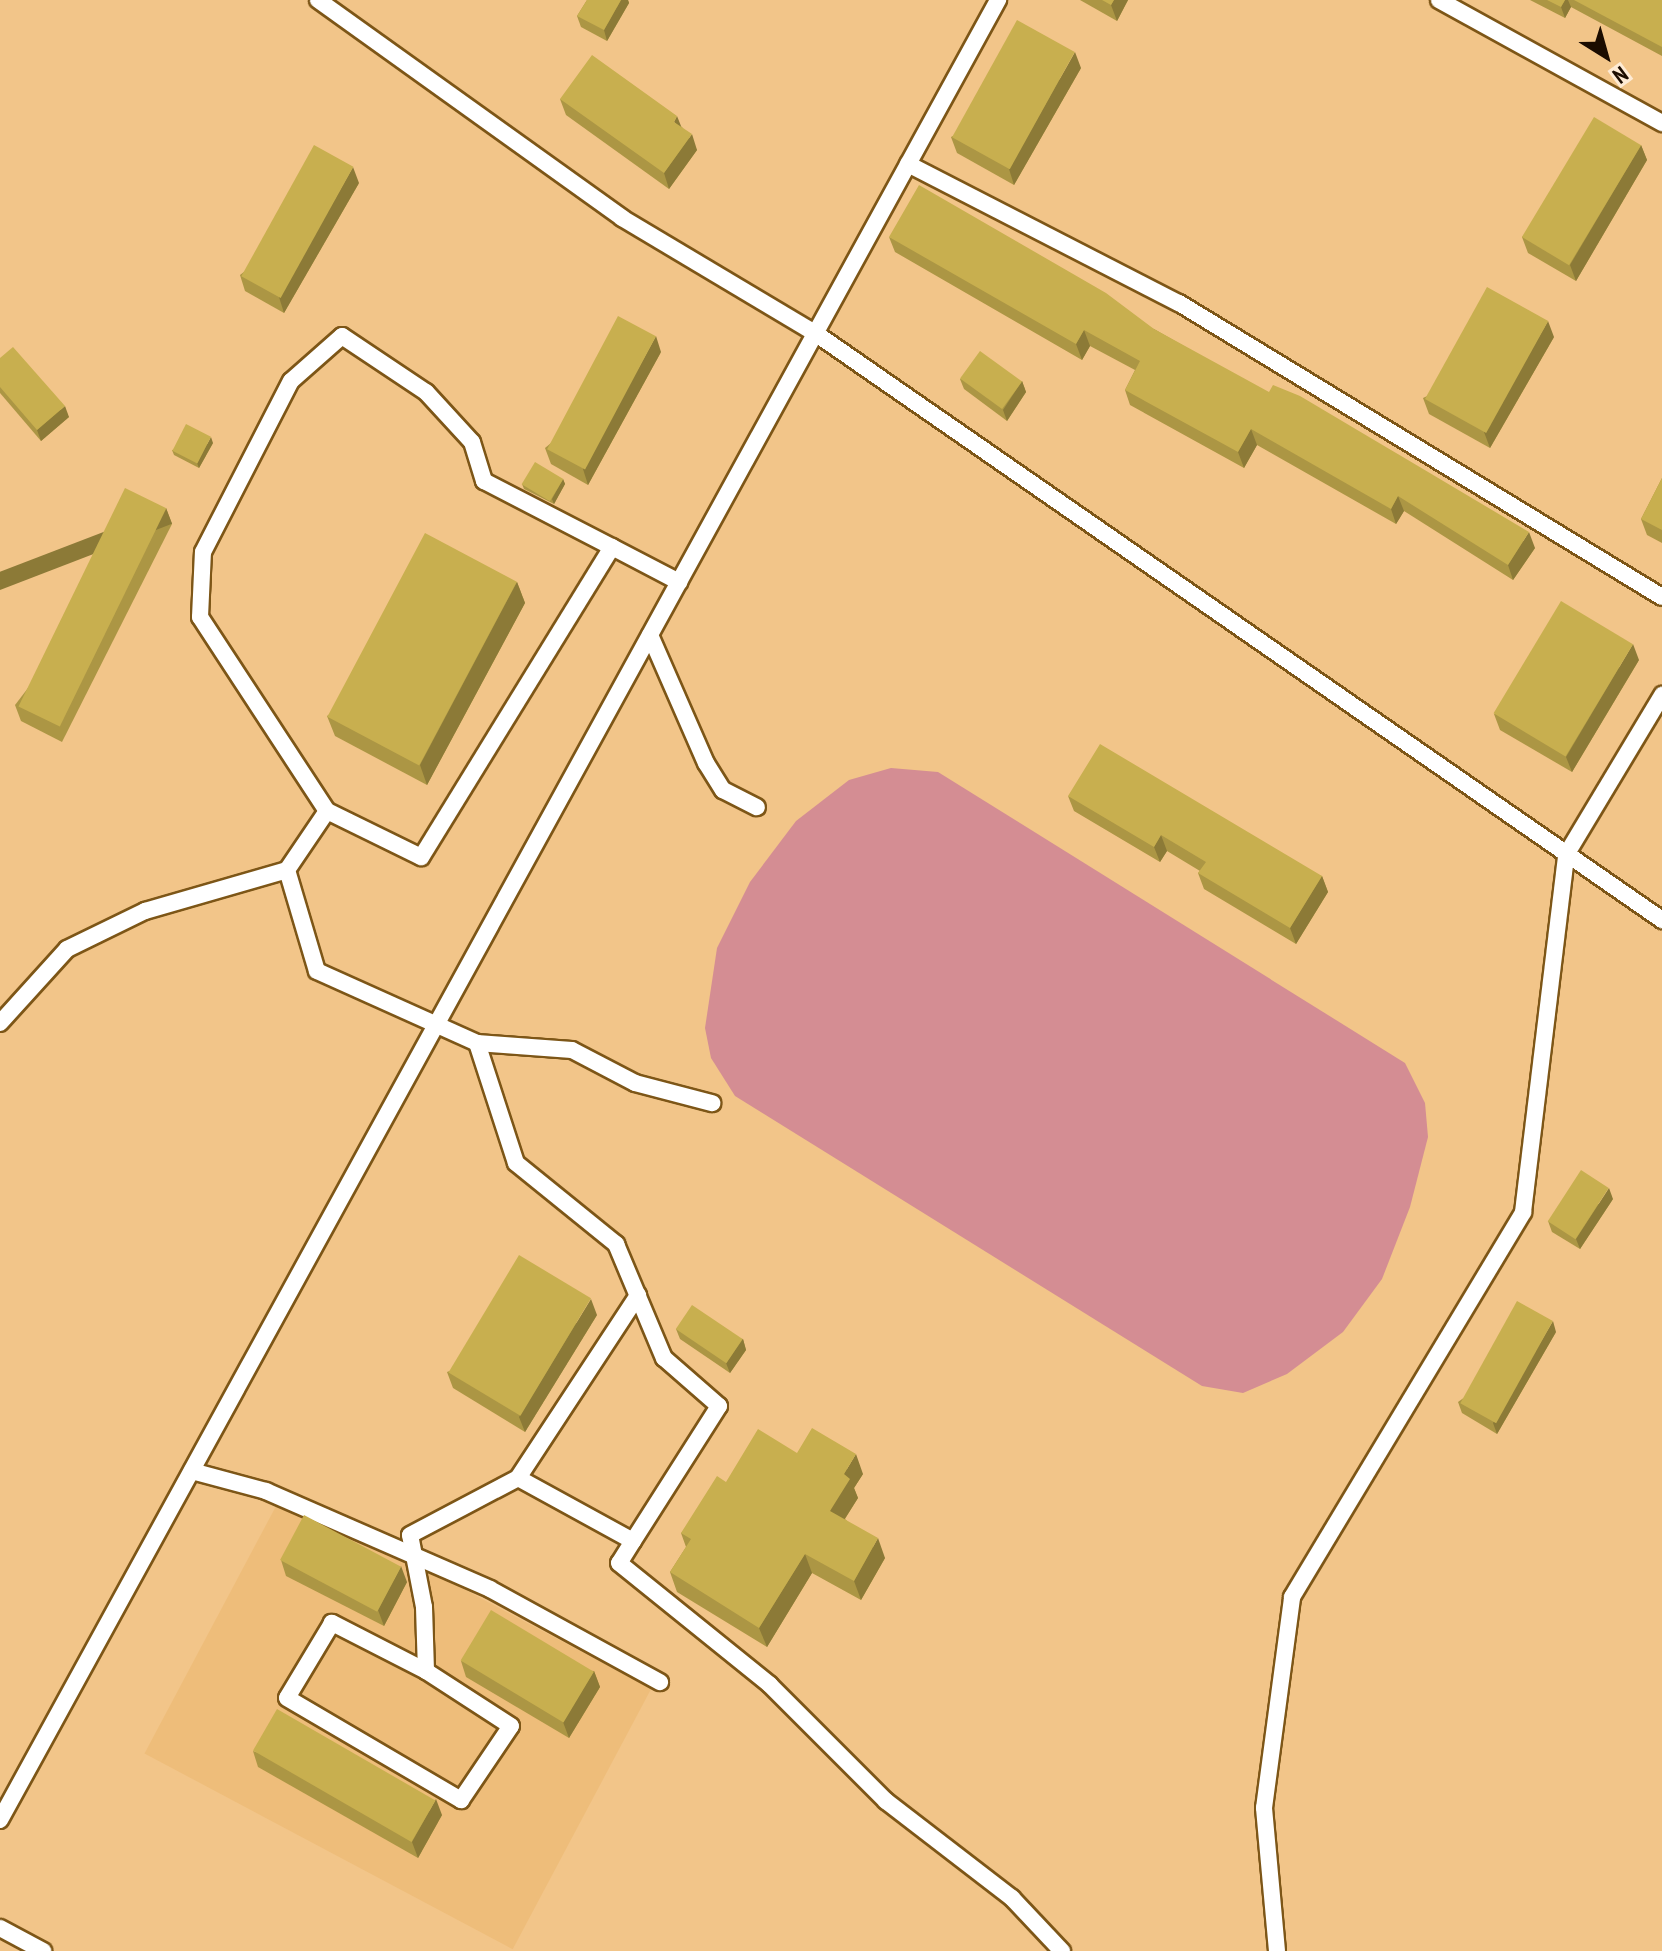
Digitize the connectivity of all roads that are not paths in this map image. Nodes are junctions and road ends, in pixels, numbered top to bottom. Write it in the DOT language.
graph roads {
  1 [pos="318,0"];
  2 [pos="998,0"];
  3 [pos="1439,0"];
  4 [pos="1662,123"];
  5 [pos="908,164"];
  6 [pos="815,333"];
  7 [pos="612,547"];
  8 [pos="679,582"];
  9 [pos="1662,597"];
  10 [pos="650,635"];
  11 [pos="1662,695"];
  12 [pos="757,807"];
  13 [pos="327,811"];
  14 [pos="1566,855"];
  15 [pos="287,870"];
  16 [pos="1662,920"];
  17 [pos="0,1023"];
  18 [pos="436,1025"];
  19 [pos="477,1043"];
  20 [pos="712,1103"];
  21 [pos="638,1295"];
  22 [pos="192,1471"];
  23 [pos="518,1478"];
  24 [pos="633,1541"];
  25 [pos="414,1556"];
  26 [pos="426,1671"];
  27 [pos="660,1682"];
  28 [pos="0,1820"];
  29 [pos="0,1928"];
  30 [pos="43,1951"];
  31 [pos="1062,1951"];
  32 [pos="1277,1951"];
  1 -- 6 [label="lane"];
  2 -- 5 [label="lane"];
  3 -- 4 [label="lane"];
  5 -- 6 [label="lane"];
  5 -- 9 [label="lane"];
  6 -- 8 [label="lane"];
  6 -- 14 [label="lane"];
  7 -- 8 [label="lane"];
  7 -- 13 [label="lane"];
  7 -- 13 [label="lane"];
  8 -- 10 [label="lane"];
  10 -- 12 [label="lane"];
  10 -- 18 [label="lane"];
  11 -- 14 [label="lane"];
  13 -- 15 [label="lane"];
  14 -- 16 [label="lane"];
  14 -- 32 [label="lane"];
  15 -- 17 [label="lane"];
  15 -- 18 [label="lane"];
  18 -- 19 [label="lane"];
  18 -- 22 [label="lane"];
  19 -- 20 [label="lane"];
  19 -- 21 [label="lane"];
  21 -- 23 [label="lane"];
  21 -- 24 [label="lane"];
  22 -- 25 [label="lane"];
  22 -- 28 [label="lane"];
  23 -- 24 [label="lane"];
  23 -- 25 [label="lane"];
  24 -- 31 [label="lane"];
  25 -- 26 [label="lane"];
  25 -- 27 [label="lane"];
  26 -- 26 [label="lane"];
  29 -- 30 [label="lane"];
}
